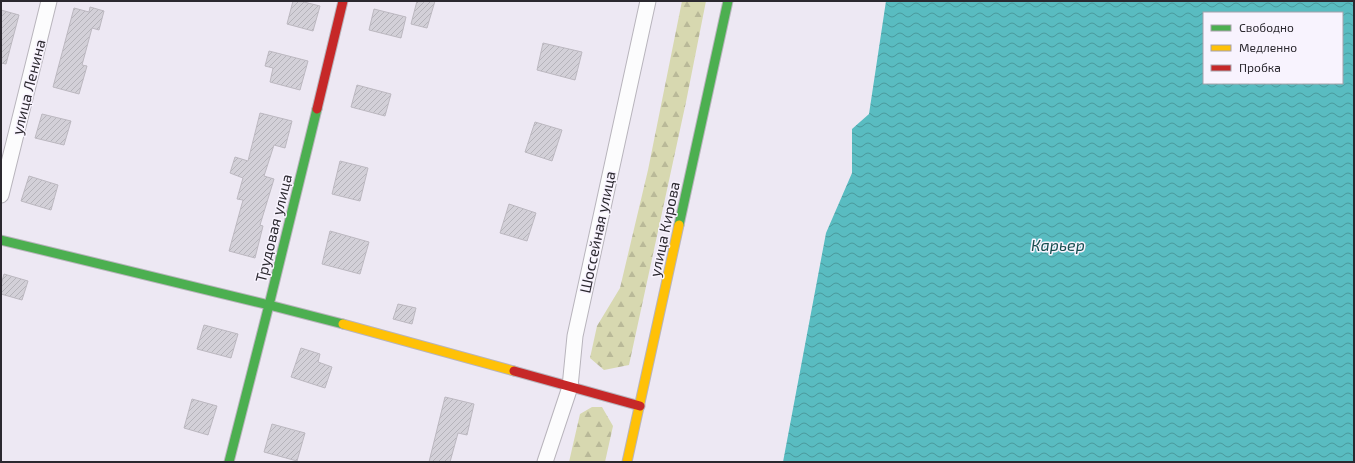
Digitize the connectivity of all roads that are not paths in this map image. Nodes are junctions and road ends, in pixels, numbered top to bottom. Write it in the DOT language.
graph roads {
  1 [pos="49,1"];
  2 [pos="343,1"];
  3 [pos="648,1"];
  4 [pos="728,1"];
  5 [pos="1,195"];
  6 [pos="1,240"];
  7 [pos="269,305"];
  8 [pos="570,387"];
  9 [pos="640,406"];
  10 [pos="229,462"];
  11 [pos="545,462"];
  12 [pos="627,462"];
  1 -- 5 [label="street, улица Ленина"];
  2 -- 7 [label="street, Трудовая улица"];
  3 -- 8 [label="street, Шоссейная улица"];
  4 -- 9 [label="street, улица Кирова"];
  6 -- 7 [label="street"];
  7 -- 8 [label="street"];
  7 -- 10 [label="street, Трудовая улица"];
  8 -- 9 [label="street"];
  8 -- 11 [label="street, Шоссейная улица"];
  9 -- 12 [label="street, улица Кирова"];
}
